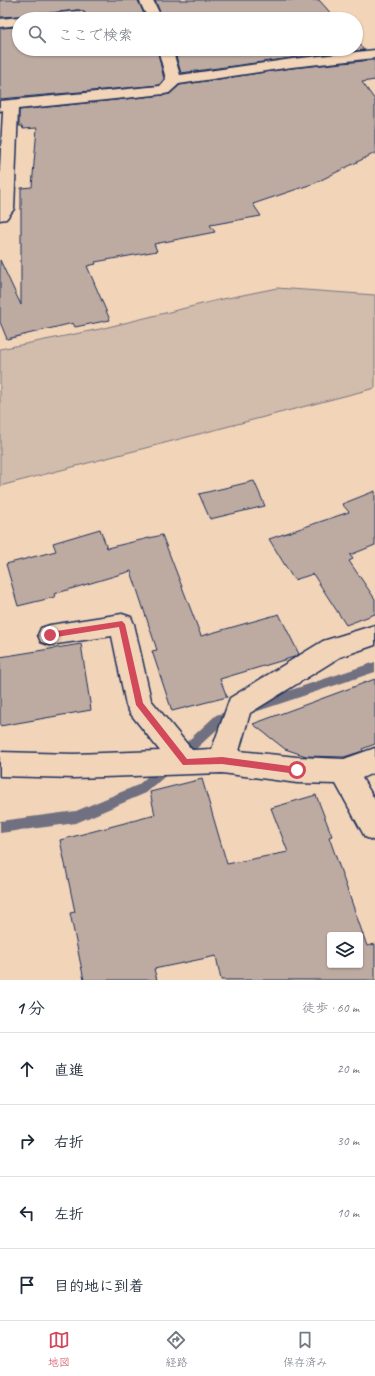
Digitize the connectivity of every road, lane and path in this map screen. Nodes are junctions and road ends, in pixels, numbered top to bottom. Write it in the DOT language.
graph roads {
  1 [pos="146,0"];
  2 [pos="152,12"];
  3 [pos="12,22"];
  4 [pos="0,23"];
  5 [pos="375,54"];
  6 [pos="363,55"];
  7 [pos="167,56"];
  8 [pos="357,56"];
  9 [pos="174,80"];
  10 [pos="5,106"];
  11 [pos="0,215"];
  12 [pos="50,635"];
  13 [pos="375,635"];
  14 [pos="375,760"];
  15 [pos="222,761"];
  16 [pos="186,762"];
  17 [pos="0,764"];
  18 [pos="344,772"];
  19 [pos="375,827"];
  1 -- 2 [label="street"];
  3 -- 4 [label="street"];
  5 -- 6 [label="street"];
  7 -- 9 [label="street"];
  8 -- 9 [label="street"];
  9 -- 10 [label="street"];
  10 -- 11 [label="street"];
  12 -- 16 [label="street"];
  13 -- 15 [label="street"];
  14 -- 18 [label="street"];
  15 -- 16 [label="street"];
  15 -- 18 [label="street"];
  16 -- 17 [label="street"];
  18 -- 19 [label="street"];
}
